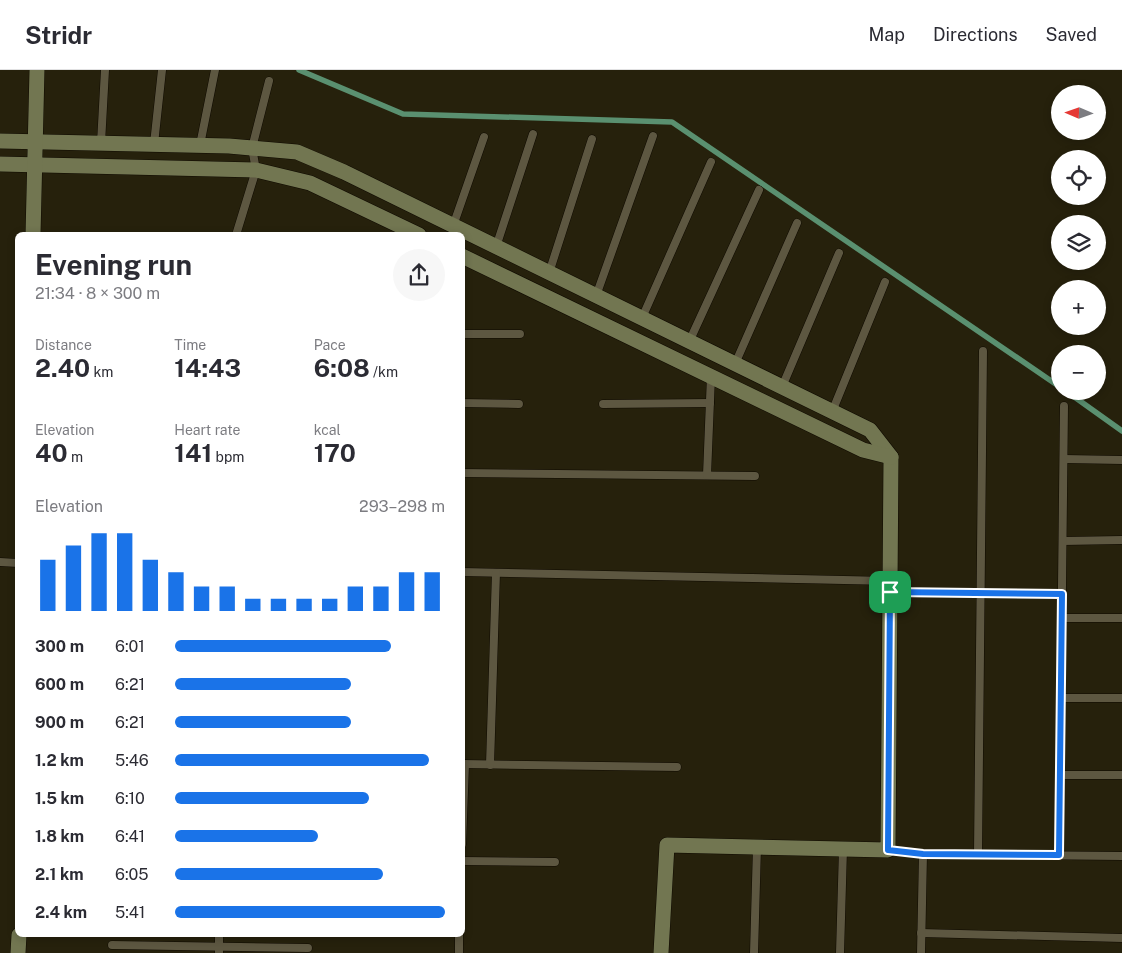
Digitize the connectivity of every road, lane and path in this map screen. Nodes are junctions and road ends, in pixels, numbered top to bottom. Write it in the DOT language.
graph roads {
  1 [pos="36,70"];
  2 [pos="105,70"];
  3 [pos="162,70"];
  4 [pos="215,70"];
  5 [pos="269,81"];
  6 [pos="533,134"];
  7 [pos="653,136"];
  8 [pos="484,137"];
  9 [pos="592,139"];
  10 [pos="0,141"];
  11 [pos="35,142"];
  12 [pos="101,143"];
  13 [pos="154,144"];
  14 [pos="200,145"];
  15 [pos="252,148"];
  16 [pos="710,162"];
  17 [pos="0,164"];
  18 [pos="34,165"];
  19 [pos="256,170"];
  20 [pos="759,190"];
  21 [pos="797,224"];
  22 [pos="453,226"];
  23 [pos="33,232"];
  24 [pos="237,232"];
  25 [pos="413,232"];
  26 [pos="496,247"];
  27 [pos="839,253"];
  28 [pos="465,257"];
  29 [pos="549,273"];
  30 [pos="885,282"];
  31 [pos="596,296"];
  32 [pos="642,318"];
  33 [pos="465,334"];
  34 [pos="520,334"];
  35 [pos="689,342"];
  36 [pos="983,351"];
  37 [pos="735,364"];
  38 [pos="712,376"];
  39 [pos="782,387"];
  40 [pos="465,403"];
  41 [pos="710,403"];
  42 [pos="519,404"];
  43 [pos="603,404"];
  44 [pos="1064,406"];
  45 [pos="832,412"];
  46 [pos="891,457"];
  47 [pos="1064,459"];
  48 [pos="1122,460"];
  49 [pos="465,473"];
  50 [pos="707,475"];
  51 [pos="755,476"];
  52 [pos="1063,540"];
  53 [pos="1122,540"];
  54 [pos="0,562"];
  55 [pos="15,563"];
  56 [pos="465,572"];
  57 [pos="496,572"];
  58 [pos="890,587"];
  59 [pos="981,593"];
  60 [pos="1062,594"];
  61 [pos="1062,618"];
  62 [pos="1122,618"];
  63 [pos="1061,698"];
  64 [pos="1122,698"];
  65 [pos="465,764"];
  66 [pos="490,765"];
  67 [pos="676,766"];
  68 [pos="1060,775"];
  69 [pos="1122,775"];
  70 [pos="757,847"];
  71 [pos="843,849"];
  72 [pos="888,850"];
  73 [pos="923,854"];
  74 [pos="978,854"];
  75 [pos="1059,855"];
  76 [pos="1122,856"];
  77 [pos="465,861"];
  78 [pos="555,862"];
  79 [pos="921,933"];
  80 [pos="19,937"];
  81 [pos="219,937"];
  82 [pos="459,937"];
  83 [pos="1122,938"];
  84 [pos="112,944"];
  85 [pos="308,948"];
  86 [pos="219,950"];
  87 [pos="18,953"];
  88 [pos="459,953"];
  89 [pos="661,953"];
  90 [pos="754,953"];
  91 [pos="840,953"];
  92 [pos="921,953"];
  1 -- 11 [label="street"];
  2 -- 12 [label="lane"];
  3 -- 13 [label="lane"];
  4 -- 14 [label="lane"];
  5 -- 15 [label="lane"];
  6 -- 26 [label="lane"];
  7 -- 31 [label="lane"];
  8 -- 22 [label="lane"];
  9 -- 29 [label="lane"];
  10 -- 11 [label="street"];
  11 -- 12 [label="street"];
  11 -- 18 [label="street"];
  12 -- 13 [label="street"];
  13 -- 14 [label="street"];
  14 -- 15 [label="street"];
  15 -- 19 [label="lane"];
  15 -- 22 [label="street"];
  16 -- 32 [label="lane"];
  17 -- 18 [label="street"];
  18 -- 19 [label="street"];
  18 -- 23 [label="street"];
  19 -- 24 [label="lane"];
  19 -- 25 [label="street"];
  20 -- 35 [label="lane"];
  21 -- 37 [label="lane"];
  22 -- 26 [label="street"];
  26 -- 29 [label="street"];
  27 -- 39 [label="lane"];
  28 -- 38 [label="street"];
  29 -- 31 [label="street"];
  30 -- 45 [label="lane"];
  31 -- 32 [label="street"];
  32 -- 35 [label="street"];
  33 -- 34 [label="lane"];
  35 -- 37 [label="street"];
  36 -- 59 [label="lane"];
  37 -- 39 [label="street"];
  38 -- 41 [label="lane"];
  38 -- 46 [label="street"];
  39 -- 45 [label="street"];
  40 -- 42 [label="lane"];
  41 -- 43 [label="lane"];
  41 -- 50 [label="lane"];
  44 -- 47 [label="lane"];
  45 -- 46 [label="street"];
  46 -- 58 [label="street"];
  47 -- 48 [label="lane"];
  47 -- 52 [label="lane"];
  49 -- 50 [label="lane"];
  50 -- 51 [label="lane"];
  52 -- 53 [label="lane"];
  52 -- 60 [label="lane"];
  54 -- 55 [label="lane"];
  56 -- 57 [label="lane"];
  57 -- 58 [label="lane"];
  57 -- 66 [label="lane"];
  58 -- 59 [label="lane"];
  58 -- 72 [label="street"];
  59 -- 60 [label="lane"];
  59 -- 74 [label="lane"];
  60 -- 61 [label="lane"];
  61 -- 62 [label="lane"];
  61 -- 63 [label="lane"];
  63 -- 64 [label="lane"];
  63 -- 68 [label="lane"];
  65 -- 66 [label="lane"];
  66 -- 67 [label="lane"];
  68 -- 69 [label="lane"];
  68 -- 75 [label="lane"];
  70 -- 71 [label="street"];
  70 -- 89 [label="street"];
  70 -- 90 [label="lane"];
  71 -- 72 [label="street"];
  71 -- 91 [label="lane"];
  72 -- 73 [label="lane"];
  73 -- 74 [label="lane"];
  73 -- 79 [label="lane"];
  74 -- 75 [label="lane"];
  75 -- 76 [label="lane"];
  77 -- 78 [label="lane"];
  79 -- 83 [label="lane"];
  79 -- 92 [label="lane"];
  80 -- 87 [label="street"];
  81 -- 86 [label="lane"];
  82 -- 88 [label="lane"];
  84 -- 86 [label="lane"];
  85 -- 86 [label="lane"];
}
